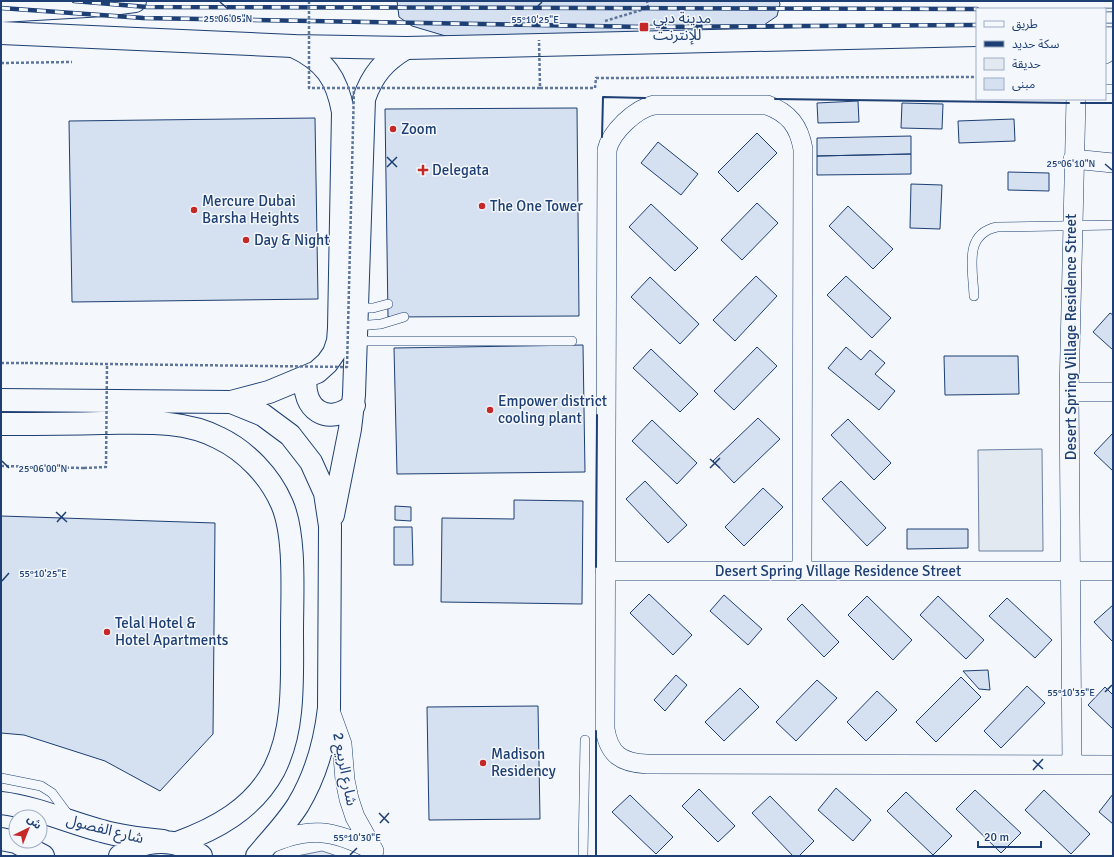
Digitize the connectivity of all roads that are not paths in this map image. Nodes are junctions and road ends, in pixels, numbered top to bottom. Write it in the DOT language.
graph roads {
  1 [pos="135,1"];
  2 [pos="1,11"];
  3 [pos="1,33"];
  4 [pos="976,35"];
  5 [pos="293,46"];
  6 [pos="406,48"];
  7 [pos="1075,101"];
  8 [pos="1073,159"];
  9 [pos="1113,163"];
  10 [pos="1113,225"];
  11 [pos="1071,226"];
  12 [pos="974,296"];
  13 [pos="388,304"];
  14 [pos="404,317"];
  15 [pos="357,325"];
  16 [pos="572,341"];
  17 [pos="306,377"];
  18 [pos="1069,392"];
  19 [pos="1113,392"];
  20 [pos="1,400"];
  21 [pos="231,402"];
  22 [pos="354,405"];
  23 [pos="1,424"];
  24 [pos="330,526"];
  25 [pos="605,571"];
  26 [pos="802,571"];
  27 [pos="1071,571"];
  28 [pos="1113,571"];
  29 [pos="330,708"];
  30 [pos="585,740"];
  31 [pos="1072,765"];
  32 [pos="1113,765"];
  33 [pos="1,778"];
  34 [pos="1,803"];
  35 [pos="73,822"];
  36 [pos="1,839"];
  37 [pos="170,842"];
  38 [pos="261,851"];
  39 [pos="377,853"];
  40 [pos="43,856"];
  41 [pos="120,856"];
  42 [pos="201,856"];
  43 [pos="583,856"];
  1 -- 2 [label="main road"];
  3 -- 5 [label="main road"];
  4 -- 6 [label="main road"];
  5 -- 6 [label="main road"];
  5 -- 17 [label="main road"];
  6 -- 15 [label="main road"];
  7 -- 8 [label="street, Desert Spring Village Residence Street"];
  8 -- 9 [label="street"];
  8 -- 11 [label="street, Desert Spring Village Residence Street"];
  10 -- 11 [label="lane"];
  11 -- 12 [label="lane"];
  11 -- 18 [label="street, Desert Spring Village Residence Street"];
  13 -- 15 [label="lane"];
  14 -- 15 [label="lane"];
  15 -- 16 [label="lane"];
  15 -- 22 [label="main road"];
  17 -- 21 [label="main road"];
  17 -- 22 [label="main road"];
  18 -- 19 [label="street"];
  18 -- 27 [label="street, Desert Spring Village Residence Street"];
  20 -- 21 [label="main road"];
  21 -- 24 [label="main road"];
  22 -- 24 [label="main road"];
  23 -- 37 [label="main road"];
  24 -- 29 [label="main road"];
  25 -- 26 [label="street, Desert Spring Village Residence Street"];
  25 -- 26 [label="street"];
  25 -- 31 [label="street"];
  26 -- 27 [label="street, Desert Spring Village Residence Street"];
  27 -- 28 [label="street, Desert Spring Village Residence Street"];
  27 -- 31 [label="street, Desert Spring Village Residence Street"];
  29 -- 38 [label="main road"];
  29 -- 39 [label="street, شارع الربيع 2"];
  30 -- 43 [label="lane"];
  31 -- 32 [label="street"];
  33 -- 35 [label="lane"];
  34 -- 35 [label="main road, شارع الفصول"];
  35 -- 37 [label="main road, شارع الفصول"];
  36 -- 40 [label="main road"];
  37 -- 41 [label="main road"];
  37 -- 42 [label="main road"];
  38 -- 39 [label="street, شارع الربيع 2"];
}
